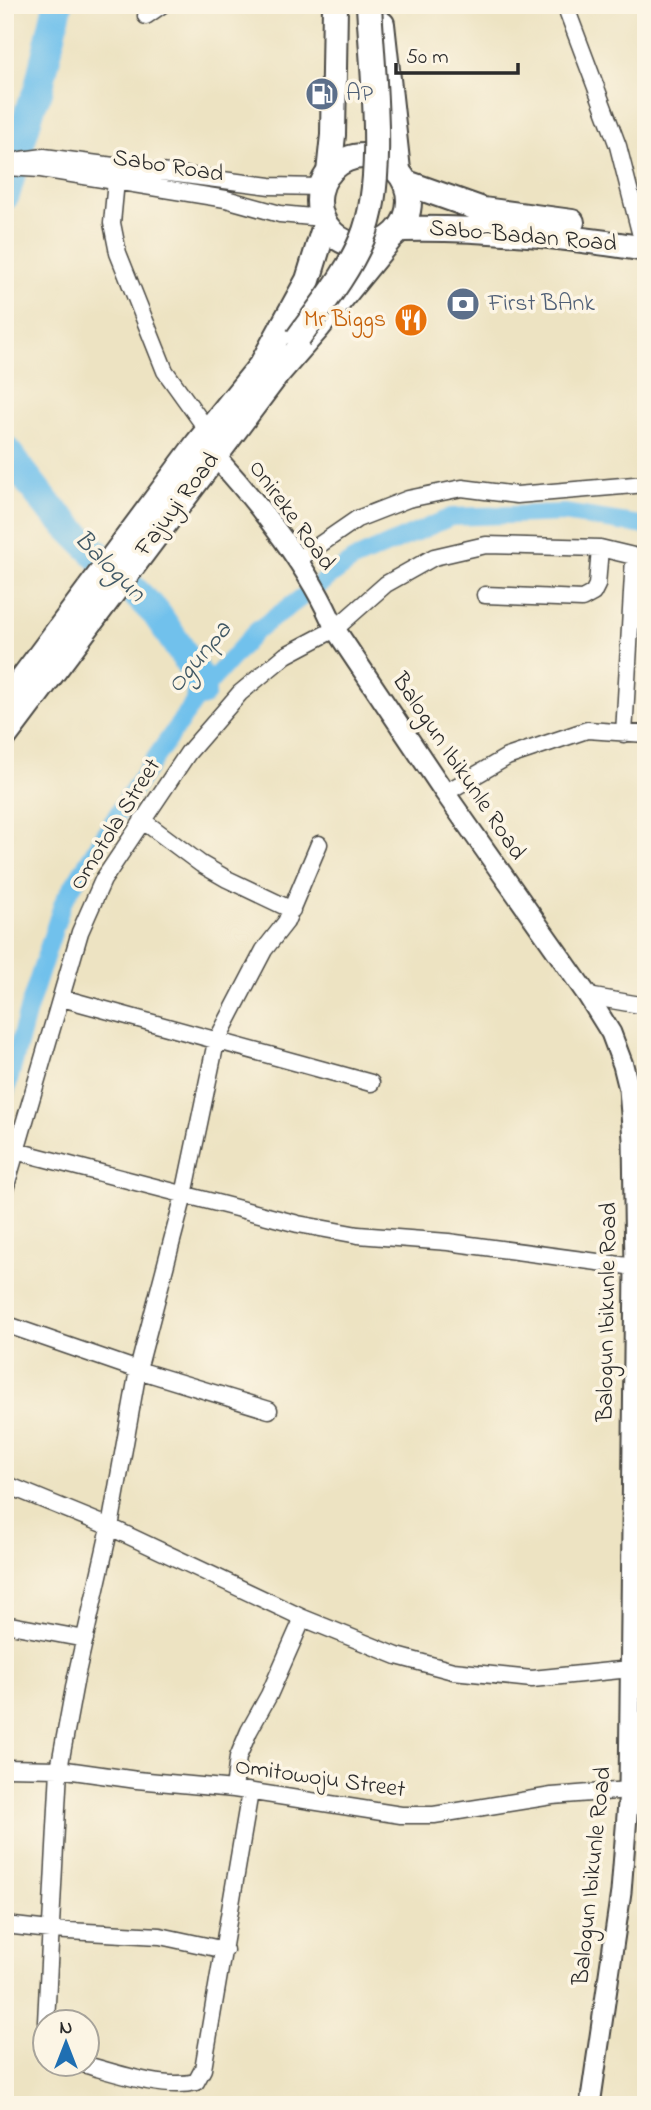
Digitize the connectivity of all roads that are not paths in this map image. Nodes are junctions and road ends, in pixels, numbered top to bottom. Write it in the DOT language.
graph roads {
  1 [pos="162,5"];
  2 [pos="335,5"];
  3 [pos="353,5"];
  4 [pos="369,5"];
  5 [pos="380,5"];
  6 [pos="565,5"];
  7 [pos="146,16"];
  8 [pos="43,163"];
  9 [pos="5,165"];
  10 [pos="402,177"];
  11 [pos="325,180"];
  12 [pos="116,181"];
  13 [pos="324,222"];
  14 [pos="395,234"];
  15 [pos="644,238"];
  16 [pos="291,337"];
  17 [pos="270,369"];
  18 [pos="208,430"];
  19 [pos="215,456"];
  20 [pos="646,484"];
  21 [pos="600,548"];
  22 [pos="640,558"];
  23 [pos="300,568"];
  24 [pos="115,572"];
  25 [pos="485,595"];
  26 [pos="326,607"];
  27 [pos="335,629"];
  28 [pos="5,702"];
  29 [pos="624,734"];
  30 [pos="646,734"];
  31 [pos="5,736"];
  32 [pos="445,793"];
  33 [pos="142,820"];
  34 [pos="319,844"];
  35 [pos="292,910"];
  36 [pos="588,996"];
  37 [pos="62,998"];
  38 [pos="646,1006"];
  39 [pos="216,1042"];
  40 [pos="371,1083"];
  41 [pos="16,1151"];
  42 [pos="5,1189"];
  43 [pos="184,1195"];
  44 [pos="640,1216"];
  45 [pos="635,1267"];
  46 [pos="5,1324"];
  47 [pos="138,1370"];
  48 [pos="269,1410"];
  49 [pos="638,1418"];
  50 [pos="5,1484"];
  51 [pos="110,1527"];
  52 [pos="303,1618"];
  53 [pos="5,1624"];
  54 [pos="85,1639"];
  55 [pos="630,1669"];
  56 [pos="638,1736"];
  57 [pos="5,1768"];
  58 [pos="59,1769"];
  59 [pos="629,1790"];
  60 [pos="242,1791"];
  61 [pos="5,1925"];
  62 [pos="50,1930"];
  63 [pos="225,1950"];
  64 [pos="47,2008"];
  65 [pos="102,2069"];
  66 [pos="590,2105"];
  1 -- 7 [label="street"];
  2 -- 11 [label="main road"];
  3 -- 16 [label="main road"];
  4 -- 16 [label="main road, bridge"];
  5 -- 10 [label="main road"];
  6 -- 15 [label="street"];
  8 -- 9 [label="street, Sabo Road"];
  8 -- 11 [label="street, Sabo Road"];
  8 -- 12 [label="street, Sabo Road"];
  10 -- 11 [label="main road"];
  10 -- 14 [label="main road"];
  10 -- 15 [label="main road, Sabo-Badan Road"];
  11 -- 13 [label="main road"];
  12 -- 13 [label="street, Sabo Road"];
  12 -- 18 [label="street"];
  13 -- 14 [label="main road"];
  13 -- 17 [label="main road"];
  14 -- 15 [label="main road, Sabo-Badan Road"];
  14 -- 17 [label="main road"];
  16 -- 17 [label="main road, Fajuyi Road"];
  17 -- 18 [label="main road, Fajuyi Road"];
  17 -- 19 [label="main road, Fajuyi Road"];
  18 -- 24 [label="main road, Fajuyi Road"];
  19 -- 23 [label="street, Onireke Road"];
  19 -- 24 [label="main road, Fajuyi Road"];
  20 -- 23 [label="street"];
  21 -- 22 [label="street, Omotola Street"];
  21 -- 25 [label="street"];
  21 -- 27 [label="street, Omotola Street"];
  22 -- 29 [label="street"];
  23 -- 26 [label="street, Onireke Road"];
  24 -- 28 [label="main road, Fajuyi Road"];
  24 -- 31 [label="main road, Fajuyi Road"];
  26 -- 27 [label="street, Balogun Ibikunle Road"];
  27 -- 32 [label="street, Balogun Ibikunle Road"];
  27 -- 33 [label="street, Omotola Street"];
  29 -- 30 [label="street"];
  29 -- 32 [label="street"];
  32 -- 36 [label="street, Balogun Ibikunle Road"];
  33 -- 35 [label="street"];
  33 -- 37 [label="street, Omotola Street"];
  34 -- 35 [label="street"];
  35 -- 39 [label="street"];
  36 -- 38 [label="street"];
  36 -- 44 [label="street, Balogun Ibikunle Road"];
  37 -- 39 [label="street"];
  37 -- 41 [label="street, Omotola Street"];
  39 -- 40 [label="street"];
  39 -- 43 [label="street"];
  41 -- 42 [label="street, Omotola Street"];
  41 -- 43 [label="street"];
  43 -- 45 [label="street"];
  43 -- 47 [label="street"];
  44 -- 45 [label="street, Balogun Ibikunle Road"];
  45 -- 49 [label="street, Balogun Ibikunle Road"];
  46 -- 47 [label="street"];
  47 -- 48 [label="street"];
  47 -- 51 [label="street"];
  49 -- 55 [label="street, Balogun Ibikunle Road"];
  50 -- 51 [label="street"];
  51 -- 52 [label="street"];
  51 -- 54 [label="street"];
  52 -- 55 [label="street"];
  52 -- 60 [label="street"];
  53 -- 54 [label="street"];
  54 -- 58 [label="street"];
  55 -- 56 [label="street, Balogun Ibikunle Road"];
  56 -- 59 [label="street, Balogun Ibikunle Road"];
  57 -- 58 [label="street, Omitowoju Street"];
  58 -- 60 [label="street, Omitowoju Street"];
  58 -- 62 [label="street"];
  59 -- 60 [label="street, Omitowoju Street"];
  59 -- 66 [label="street, Balogun Ibikunle Road"];
  60 -- 63 [label="street"];
  61 -- 62 [label="street"];
  62 -- 63 [label="street"];
  62 -- 64 [label="street"];
  63 -- 65 [label="street"];
}
